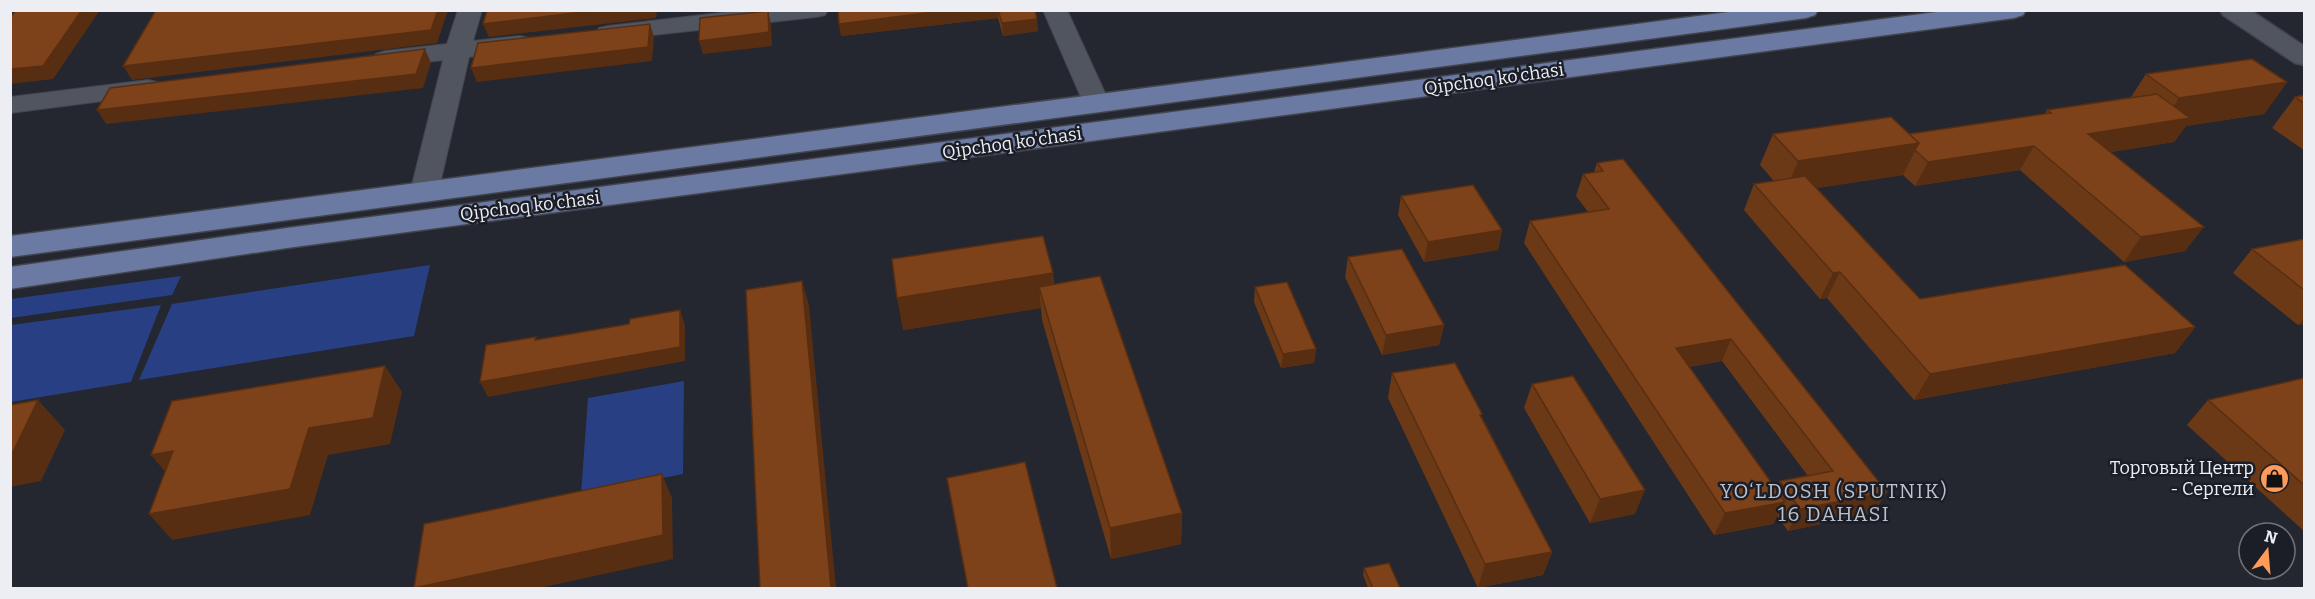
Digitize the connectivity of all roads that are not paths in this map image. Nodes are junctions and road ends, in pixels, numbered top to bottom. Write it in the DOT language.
graph roads {
  1 [pos="470,10"];
  2 [pos="816,10"];
  3 [pos="1055,10"];
  4 [pos="1806,10"];
  5 [pos="2014,10"];
  6 [pos="2232,10"];
  7 [pos="585,36"];
  8 [pos="539,41"];
  9 [pos="458,50"];
  10 [pos="2304,57"];
  11 [pos="364,61"];
  12 [pos="175,85"];
  13 [pos="1097,104"];
  14 [pos="10,105"];
  15 [pos="748,164"];
  16 [pos="424,193"];
  17 [pos="300,209"];
  18 [pos="287,238"];
  19 [pos="10,247"];
  20 [pos="10,278"];
  1 -- 9 [label="street"];
  2 -- 7 [label="street"];
  3 -- 13 [label="street"];
  4 -- 13 [label="main road, Qipchoq ko'chasi"];
  5 -- 15 [label="main road, Qipchoq ko'chasi"];
  6 -- 10 [label="street"];
  8 -- 9 [label="street"];
  9 -- 11 [label="street"];
  9 -- 16 [label="street"];
  12 -- 14 [label="street"];
  13 -- 15 [label="main road, Qipchoq ko'chasi"];
  15 -- 16 [label="main road, Qipchoq ko'chasi"];
  15 -- 18 [label="main road, Qipchoq ko'chasi"];
  16 -- 17 [label="main road, Qipchoq ko'chasi"];
  17 -- 18 [label="main road"];
  17 -- 19 [label="main road, Qipchoq ko'chasi"];
  18 -- 20 [label="main road, Qipchoq ko'chasi"];
}
